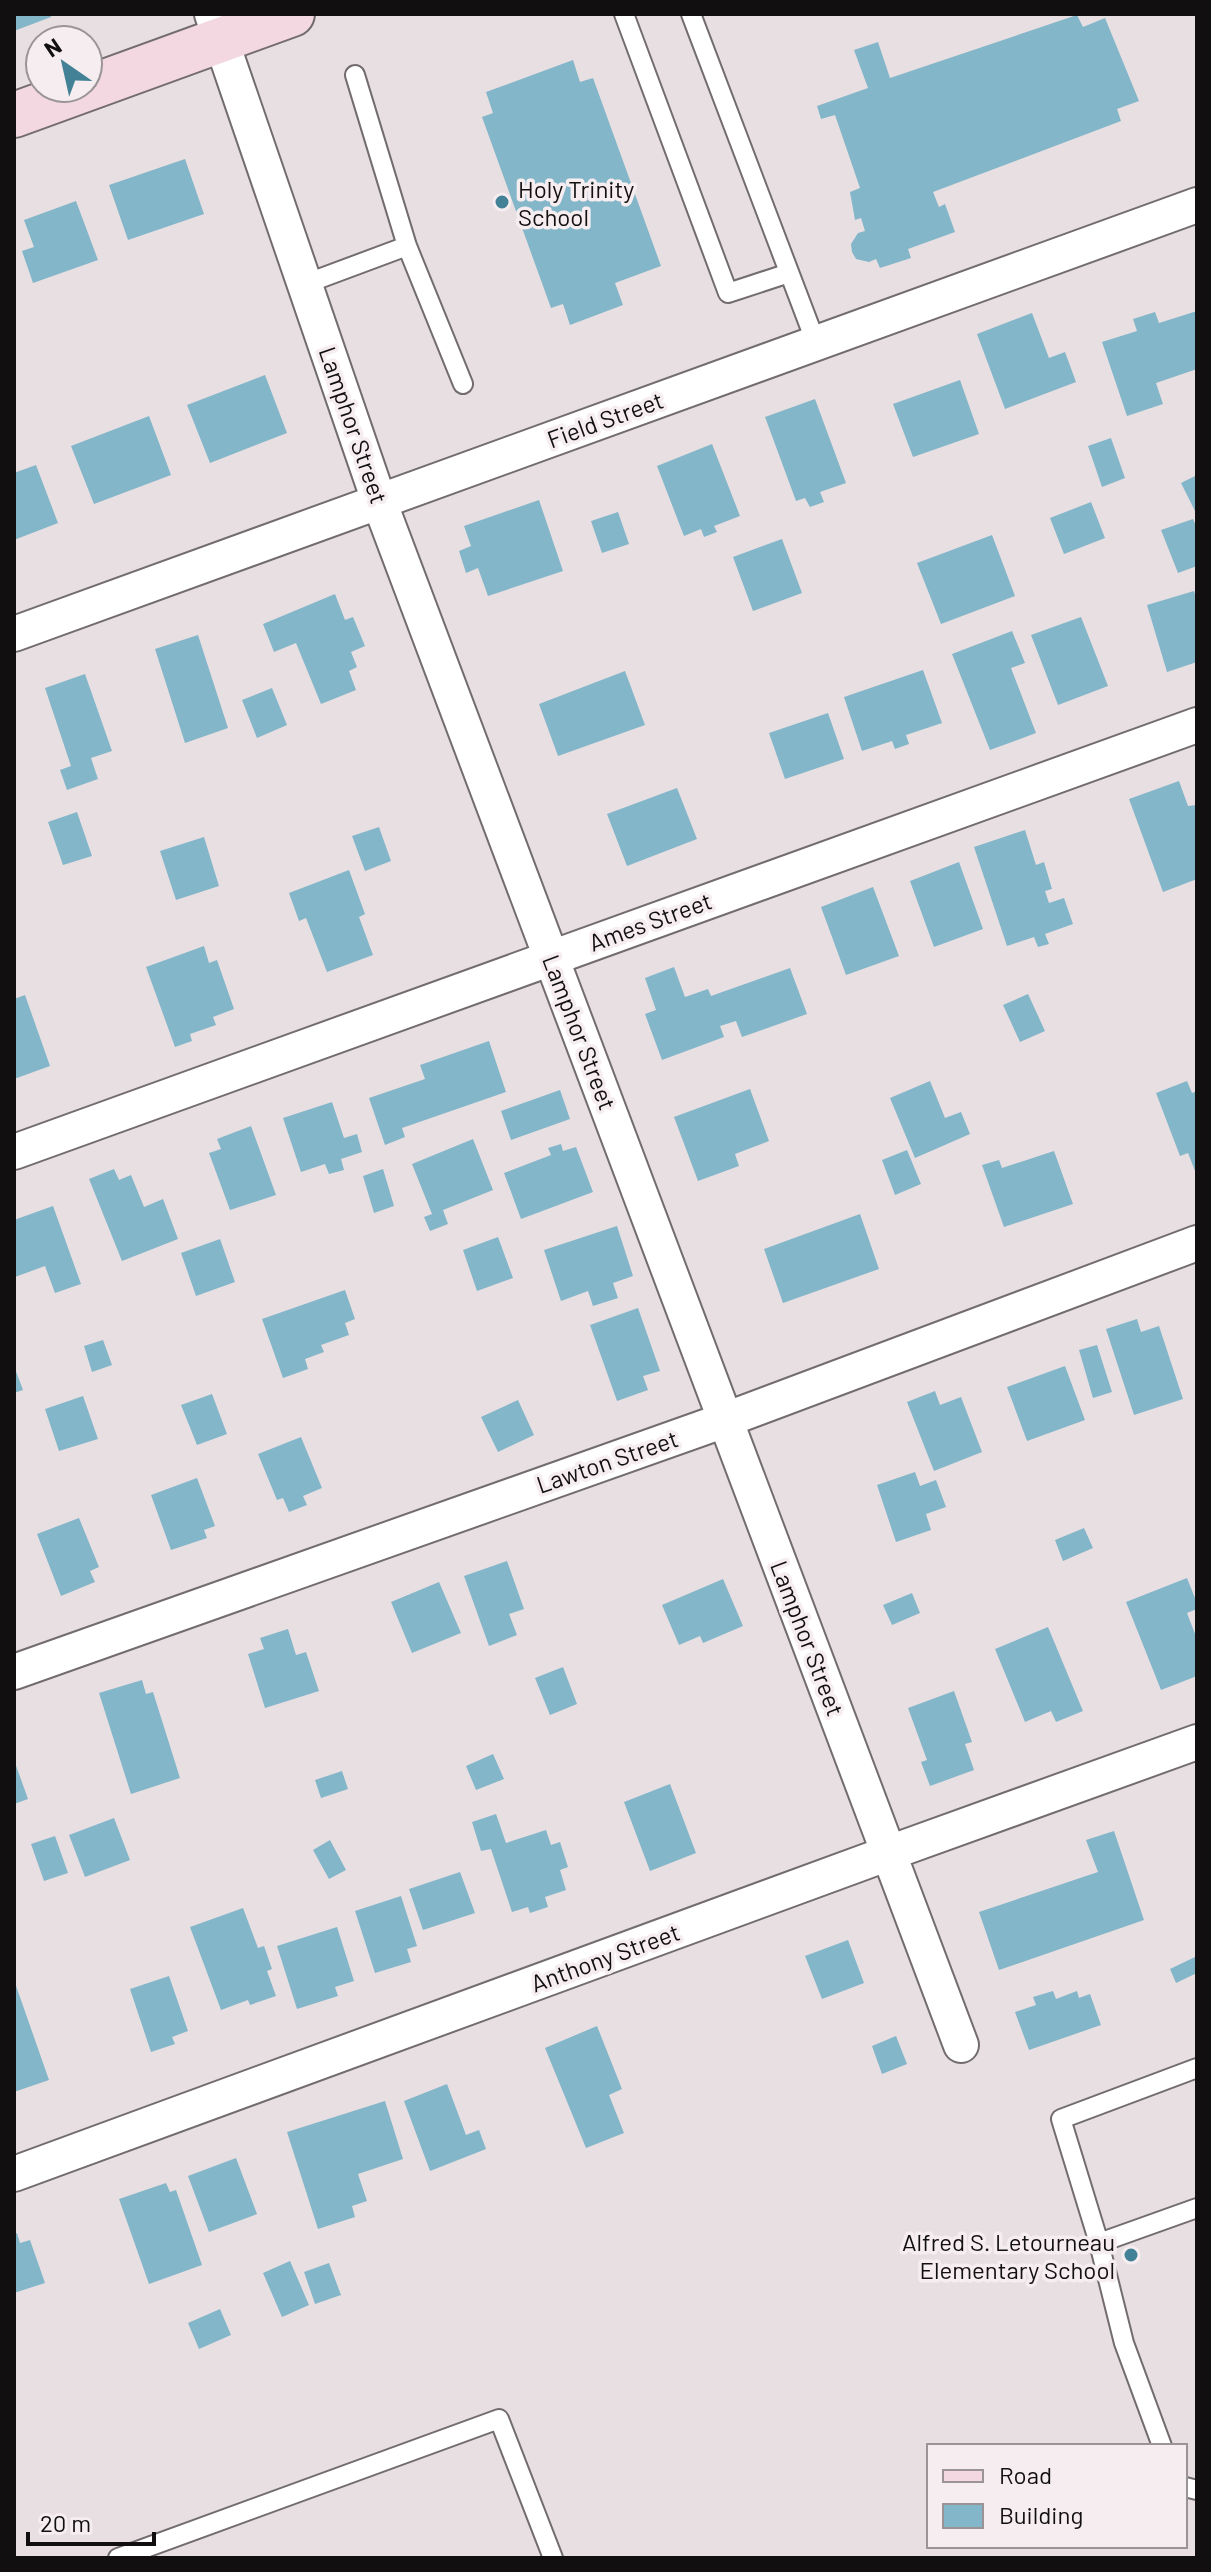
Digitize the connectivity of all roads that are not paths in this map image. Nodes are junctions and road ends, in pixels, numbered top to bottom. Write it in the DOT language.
graph roads {
  1 [pos="292,14"];
  2 [pos="624,14"];
  3 [pos="691,14"];
  4 [pos="216,27"];
  5 [pos="355,75"];
  6 [pos="14,115"];
  7 [pos="1197,205"];
  8 [pos="407,246"];
  9 [pos="789,273"];
  10 [pos="305,284"];
  11 [pos="816,343"];
  12 [pos="463,384"];
  13 [pos="379,501"];
  14 [pos="14,634"];
  15 [pos="1197,725"];
  16 [pos="551,957"];
  17 [pos="14,1152"];
  18 [pos="1194,1253"];
  19 [pos="725,1420"];
  20 [pos="14,1672"];
  21 [pos="1197,1742"];
  22 [pos="889,1853"];
  23 [pos="961,2045"];
  24 [pos="1197,2068"];
  25 [pos="14,2174"];
  26 [pos="1197,2208"];
  27 [pos="1099,2243"];
  28 [pos="1161,2444"];
  29 [pos="118,2558"];
  30 [pos="553,2558"];
  1 -- 4 [label="street"];
  2 -- 9 [label="lane"];
  3 -- 9 [label="lane"];
  4 -- 6 [label="street"];
  4 -- 10 [label="street, Lamphor Street"];
  5 -- 8 [label="lane"];
  7 -- 11 [label="street, Field Street"];
  8 -- 10 [label="lane"];
  8 -- 12 [label="lane"];
  9 -- 11 [label="lane"];
  10 -- 13 [label="street, Lamphor Street"];
  11 -- 13 [label="street, Field Street"];
  13 -- 14 [label="street, Field Street"];
  13 -- 16 [label="street, Lamphor Street"];
  15 -- 16 [label="street, Ames Street"];
  16 -- 17 [label="street, Ames Street"];
  16 -- 19 [label="street, Lamphor Street"];
  18 -- 19 [label="street, Lawton Street"];
  19 -- 20 [label="street, Lawton Street"];
  19 -- 22 [label="street, Lamphor Street"];
  21 -- 22 [label="street, Anthony Street"];
  22 -- 23 [label="street, Lamphor Street"];
  22 -- 25 [label="street, Anthony Street"];
  24 -- 27 [label="lane"];
  26 -- 27 [label="lane"];
  27 -- 28 [label="lane"];
  29 -- 30 [label="lane"];
}
